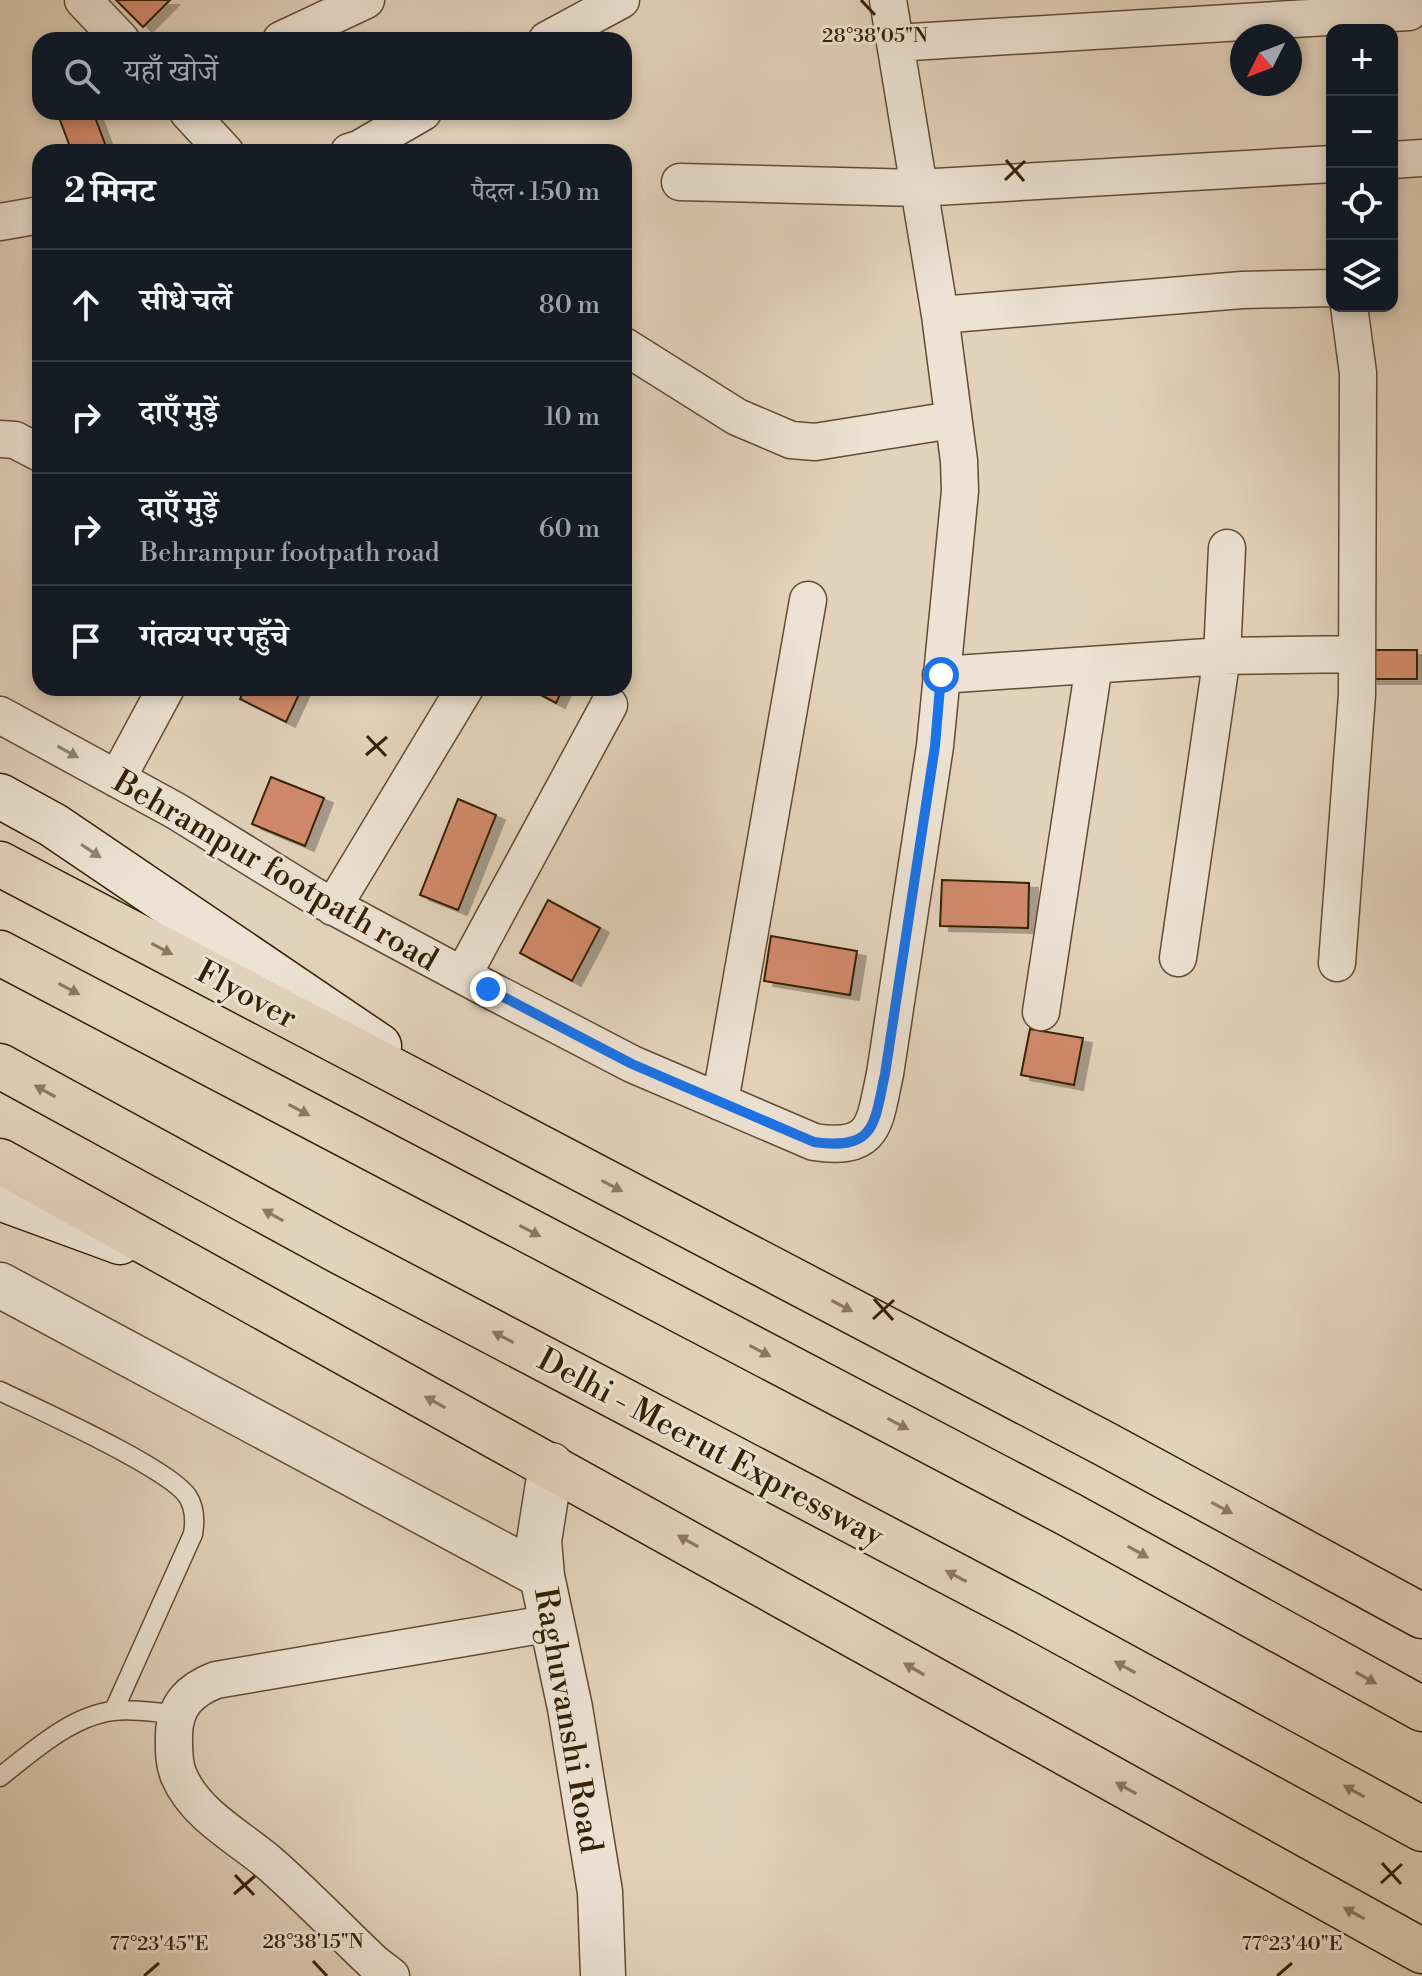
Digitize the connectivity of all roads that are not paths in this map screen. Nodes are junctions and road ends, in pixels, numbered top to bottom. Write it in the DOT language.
graph roads {
  1 [pos="83,0"];
  2 [pos="366,0"];
  3 [pos="621,0"];
  4 [pos="888,0"];
  5 [pos="1409,12"];
  6 [pos="558,22"];
  7 [pos="113,32"];
  8 [pos="298,32"];
  9 [pos="895,43"];
  10 [pos="195,120"];
  11 [pos="409,120"];
  12 [pos="218,144"];
  13 [pos="368,144"];
  14 [pos="1422,158"];
  15 [pos="1398,160"];
  16 [pos="1326,164"];
  17 [pos="680,182"];
  18 [pos="918,188"];
  19 [pos="32,216"];
  20 [pos="0,222"];
  21 [pos="1326,288"];
  22 [pos="1350,312"];
  23 [pos="940,315"];
  24 [pos="632,351"];
  25 [pos="952,420"];
  26 [pos="0,439"];
  27 [pos="32,449"];
  28 [pos="1227,548"];
  29 [pos="808,600"];
  30 [pos="1357,654"];
  31 [pos="1222,656"];
  32 [pos="1094,665"];
  33 [pos="941,675"];
  34 [pos="162,696"];
  35 [pos="460,696"];
  36 [pos="609,705"];
  37 [pos="0,715"];
  38 [pos="117,779"];
  39 [pos="0,796"];
  40 [pos="10,869"];
  41 [pos="333,907"];
  42 [pos="0,953"];
  43 [pos="1178,958"];
  44 [pos="1337,963"];
  45 [pos="463,975"];
  46 [pos="1041,1012"];
  47 [pos="0,1066"];
  48 [pos="720,1102"];
  49 [pos="494,1123"];
  50 [pos="0,1161"];
  51 [pos="0,1198"];
  52 [pos="204,1274"];
  53 [pos="0,1285"];
  54 [pos="0,1391"];
  55 [pos="551,1465"];
  56 [pos="542,1576"];
  57 [pos="1422,1616"];
  58 [pos="552,1623"];
  59 [pos="1422,1709"];
  60 [pos="114,1710"];
  61 [pos="176,1714"];
  62 [pos="0,1777"];
  63 [pos="1422,1829"];
  64 [pos="1422,1951"];
  65 [pos="391,1976"];
  66 [pos="603,1976"];
  1 -- 7 [label="street"];
  2 -- 8 [label="street"];
  3 -- 6 [label="street"];
  4 -- 9 [label="street"];
  5 -- 9 [label="street"];
  9 -- 18 [label="street"];
  10 -- 12 [label="street"];
  11 -- 13 [label="street"];
  14 -- 15 [label="street"];
  16 -- 18 [label="street"];
  17 -- 18 [label="street"];
  18 -- 23 [label="street"];
  19 -- 20 [label="street"];
  21 -- 23 [label="street"];
  22 -- 30 [label="street"];
  23 -- 25 [label="street"];
  24 -- 25 [label="street"];
  25 -- 33 [label="street"];
  26 -- 27 [label="street"];
  28 -- 31 [label="street"];
  29 -- 48 [label="street"];
  30 -- 31 [label="street"];
  30 -- 44 [label="street"];
  31 -- 32 [label="street"];
  31 -- 43 [label="street"];
  32 -- 33 [label="street"];
  32 -- 46 [label="street"];
  33 -- 48 [label="street, Behrampur footpath road"];
  34 -- 38 [label="street"];
  35 -- 41 [label="street"];
  36 -- 45 [label="street"];
  37 -- 38 [label="street, Behrampur footpath road, one-way"];
  38 -- 41 [label="street, Behrampur footpath road"];
  39 -- 49 [label="street, one-way"];
  40 -- 49 [label="highway, Flyover, one-way"];
  41 -- 45 [label="street, Behrampur footpath road"];
  42 -- 59 [label="highway, one-way"];
  45 -- 48 [label="street, Behrampur footpath road"];
  63 -- 47 [label="highway, Delhi - Meerut Expressway, one-way"];
  49 -- 57 [label="highway, Flyover, one-way"];
  50 -- 52 [label="highway"];
  51 -- 52 [label="street"];
  55 -- 52 [label="highway, one-way"];
  53 -- 56 [label="street"];
  54 -- 60 [label="lane"];
  55 -- 56 [label="street, Raghuvanshi Road"];
  64 -- 55 [label="highway, one-way"];
  56 -- 58 [label="street, Raghuvanshi Road"];
  58 -- 61 [label="street"];
  58 -- 66 [label="street, Raghuvanshi Road"];
  60 -- 61 [label="lane"];
  60 -- 62 [label="lane"];
  61 -- 65 [label="street"];
}
